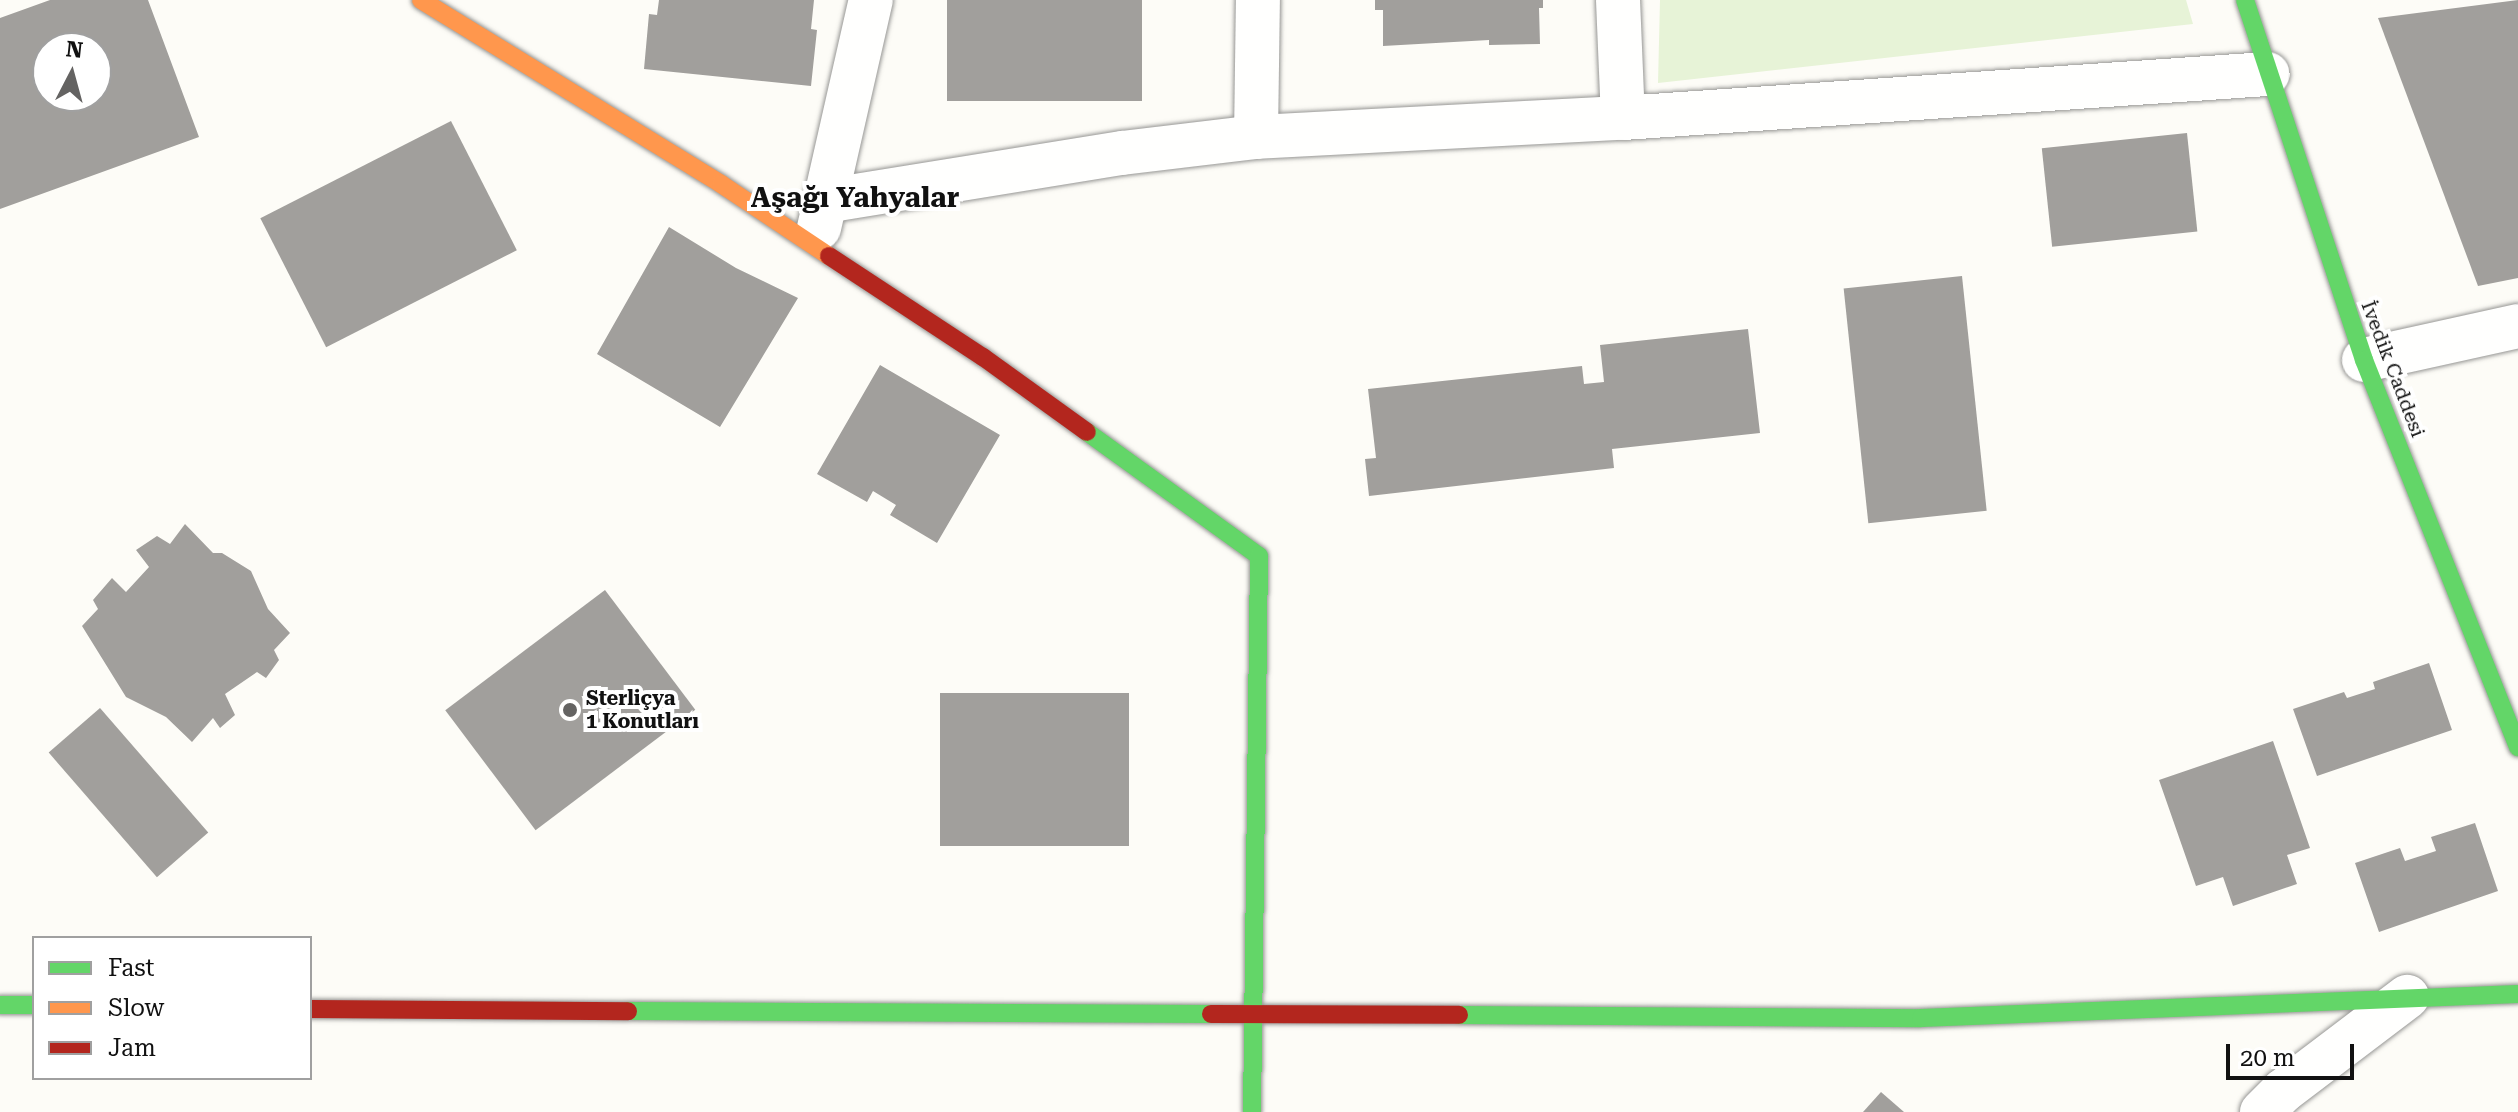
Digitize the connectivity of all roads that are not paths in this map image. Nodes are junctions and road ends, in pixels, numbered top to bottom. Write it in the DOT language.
graph roads {
  1 [pos="421,0"];
  2 [pos="871,0"];
  3 [pos="1258,0"];
  4 [pos="1618,0"];
  5 [pos="2245,0"];
  6 [pos="2267,74"];
  7 [pos="1623,118"];
  8 [pos="1256,137"];
  9 [pos="825,201"];
  10 [pos="814,246"];
  11 [pos="2518,326"];
  12 [pos="2364,360"];
  13 [pos="2518,747"];
  14 [pos="2518,994"];
  15 [pos="2407,997"];
  16 [pos="0,1005"];
  17 [pos="32,1005"];
  18 [pos="312,1009"];
  19 [pos="1254,1014"];
  20 [pos="1252,1112"];
  21 [pos="2262,1112"];
  1 -- 10 [label="street"];
  2 -- 9 [label="street"];
  3 -- 8 [label="street"];
  4 -- 7 [label="street"];
  5 -- 6 [label="street, İvedik Caddesi"];
  6 -- 7 [label="street"];
  6 -- 12 [label="street, İvedik Caddesi"];
  7 -- 8 [label="street"];
  8 -- 9 [label="street"];
  9 -- 10 [label="street"];
  10 -- 19 [label="street"];
  11 -- 12 [label="street"];
  12 -- 13 [label="street, İvedik Caddesi"];
  14 -- 15 [label="street"];
  15 -- 19 [label="street"];
  15 -- 21 [label="street"];
  16 -- 17 [label="street"];
  18 -- 19 [label="street"];
  19 -- 20 [label="street"];
}
